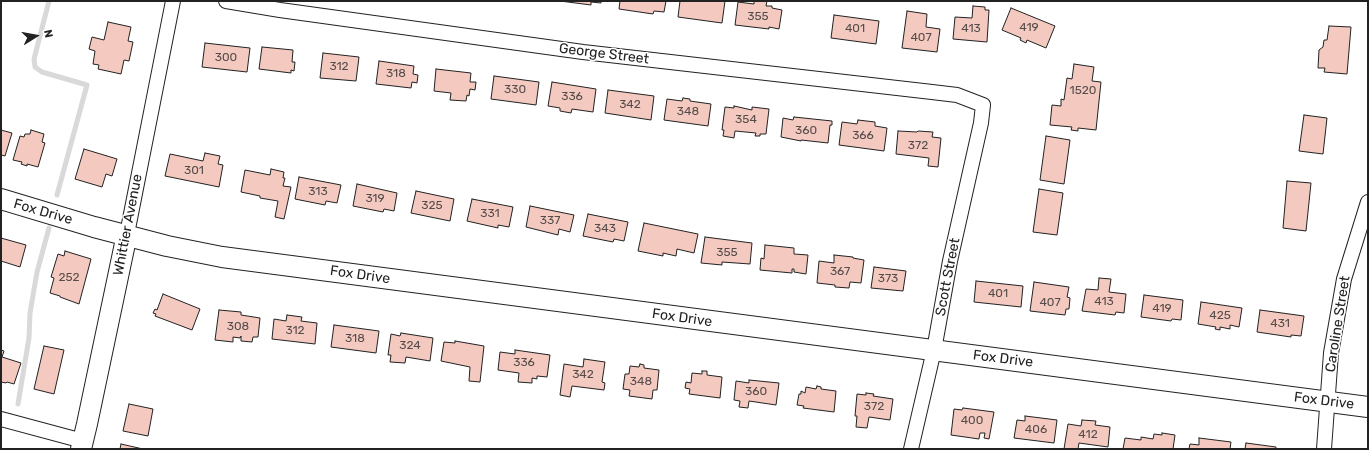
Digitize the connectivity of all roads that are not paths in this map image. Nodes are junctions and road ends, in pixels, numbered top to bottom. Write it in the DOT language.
graph roads {
  1 [pos="173,1"];
  2 [pos="226,1"];
  3 [pos="983,105"];
  4 [pos="1,199"];
  5 [pos="1368,202"];
  6 [pos="127,234"];
  7 [pos="934,350"];
  8 [pos="1328,401"];
  9 [pos="1368,407"];
  10 [pos="1,419"];
  11 [pos="82,445"];
  12 [pos="911,449"];
  13 [pos="1324,449"];
  1 -- 6 [label="street, Whittier Avenue"];
  2 -- 3 [label="street, George Street"];
  3 -- 7 [label="street, Scott Street"];
  4 -- 6 [label="main road, Fox Drive"];
  5 -- 8 [label="street, Caroline Street"];
  6 -- 7 [label="main road, Fox Drive"];
  6 -- 11 [label="main road, Whittier Avenue"];
  7 -- 8 [label="main road, Fox Drive"];
  7 -- 12 [label="street, Scott Street"];
  8 -- 9 [label="main road, Fox Drive"];
  8 -- 13 [label="street, Caroline Street"];
  10 -- 11 [label="street"];
}
